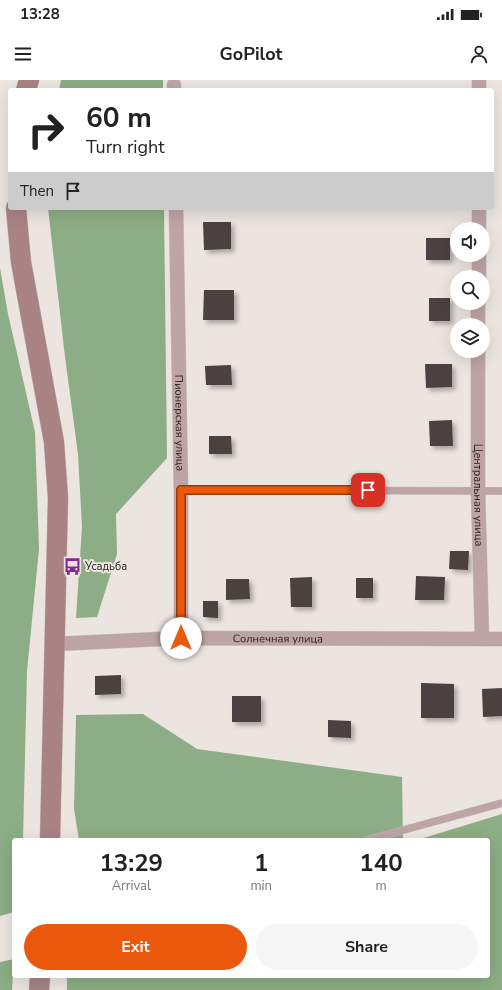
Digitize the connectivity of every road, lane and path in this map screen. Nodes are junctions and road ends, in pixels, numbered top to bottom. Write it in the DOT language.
graph roads {
  1 [pos="16,210"];
  2 [pos="176,210"];
  3 [pos="479,210"];
  4 [pos="479,222"];
  5 [pos="478,358"];
  6 [pos="181,490"];
  7 [pos="478,490"];
  8 [pos="502,490"];
  9 [pos="181,638"];
  10 [pos="482,639"];
  11 [pos="502,639"];
  12 [pos="55,644"];
  13 [pos="502,803"];
  14 [pos="50,838"];
  15 [pos="374,838"];
  16 [pos="40,978"];
  17 [pos="39,990"];
  1 -- 12 [label="main road"];
  2 -- 6 [label="street, Пионерская улица"];
  3 -- 4 [label="street"];
  5 -- 7 [label="street, Центральная улица"];
  6 -- 7 [label="lane"];
  6 -- 9 [label="street, Пионерская улица"];
  7 -- 8 [label="lane"];
  7 -- 10 [label="street, Центральная улица"];
  9 -- 10 [label="street, Солнечная улица"];
  9 -- 12 [label="street, Солнечная улица"];
  10 -- 11 [label="street, Солнечная улица"];
  12 -- 14 [label="main road"];
  13 -- 15 [label="lane"];
  16 -- 17 [label="main road"];
}
